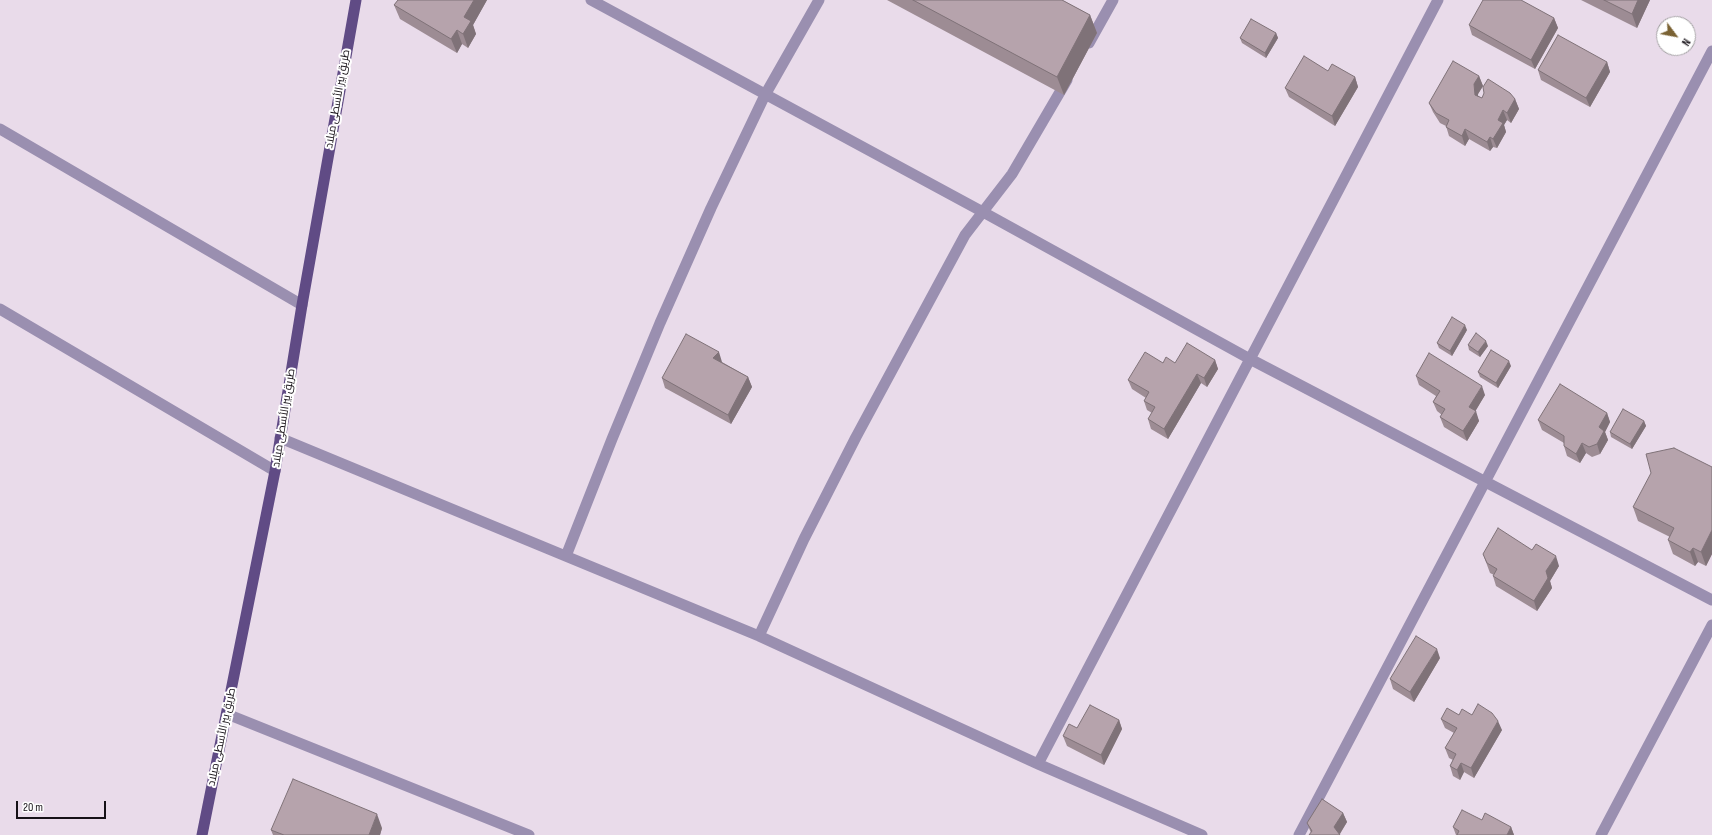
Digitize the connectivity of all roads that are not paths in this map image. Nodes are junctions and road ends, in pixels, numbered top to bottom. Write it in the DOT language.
graph roads {
  1 [pos="356,0"];
  2 [pos="591,0"];
  3 [pos="819,0"];
  4 [pos="1114,0"];
  5 [pos="1438,0"];
  6 [pos="1712,51"];
  7 [pos="1082,54"];
  8 [pos="1070,74"];
  9 [pos="765,94"];
  10 [pos="0,129"];
  11 [pos="983,212"];
  12 [pos="302,305"];
  13 [pos="0,309"];
  14 [pos="1250,359"];
  15 [pos="280,438"];
  16 [pos="275,471"];
  17 [pos="1485,482"];
  18 [pos="566,556"];
  19 [pos="1712,600"];
  20 [pos="1712,625"];
  21 [pos="759,636"];
  22 [pos="227,714"];
  23 [pos="1038,764"];
  24 [pos="202,835"];
  25 [pos="529,835"];
  26 [pos="1202,835"];
  27 [pos="1299,835"];
  28 [pos="1601,835"];
  1 -- 12 [label="main road, طريق بير الأسطى ميلاد"];
  2 -- 9 [label="street"];
  3 -- 9 [label="street"];
  4 -- 7 [label="street"];
  5 -- 14 [label="street"];
  6 -- 17 [label="street"];
  8 -- 11 [label="street"];
  9 -- 11 [label="street"];
  9 -- 18 [label="street"];
  10 -- 12 [label="street"];
  11 -- 14 [label="street"];
  11 -- 21 [label="street"];
  12 -- 15 [label="main road, طريق بير الأسطى ميلاد"];
  13 -- 16 [label="street"];
  14 -- 17 [label="street"];
  14 -- 23 [label="street"];
  15 -- 16 [label="main road, طريق بير الأسطى ميلاد"];
  15 -- 18 [label="street"];
  16 -- 22 [label="main road, طريق بير الأسطى ميلاد"];
  17 -- 19 [label="street"];
  17 -- 27 [label="street"];
  18 -- 21 [label="street"];
  20 -- 28 [label="street"];
  21 -- 23 [label="street"];
  22 -- 24 [label="main road, طريق بير الأسطى ميلاد"];
  22 -- 25 [label="street"];
  23 -- 26 [label="street"];
}
